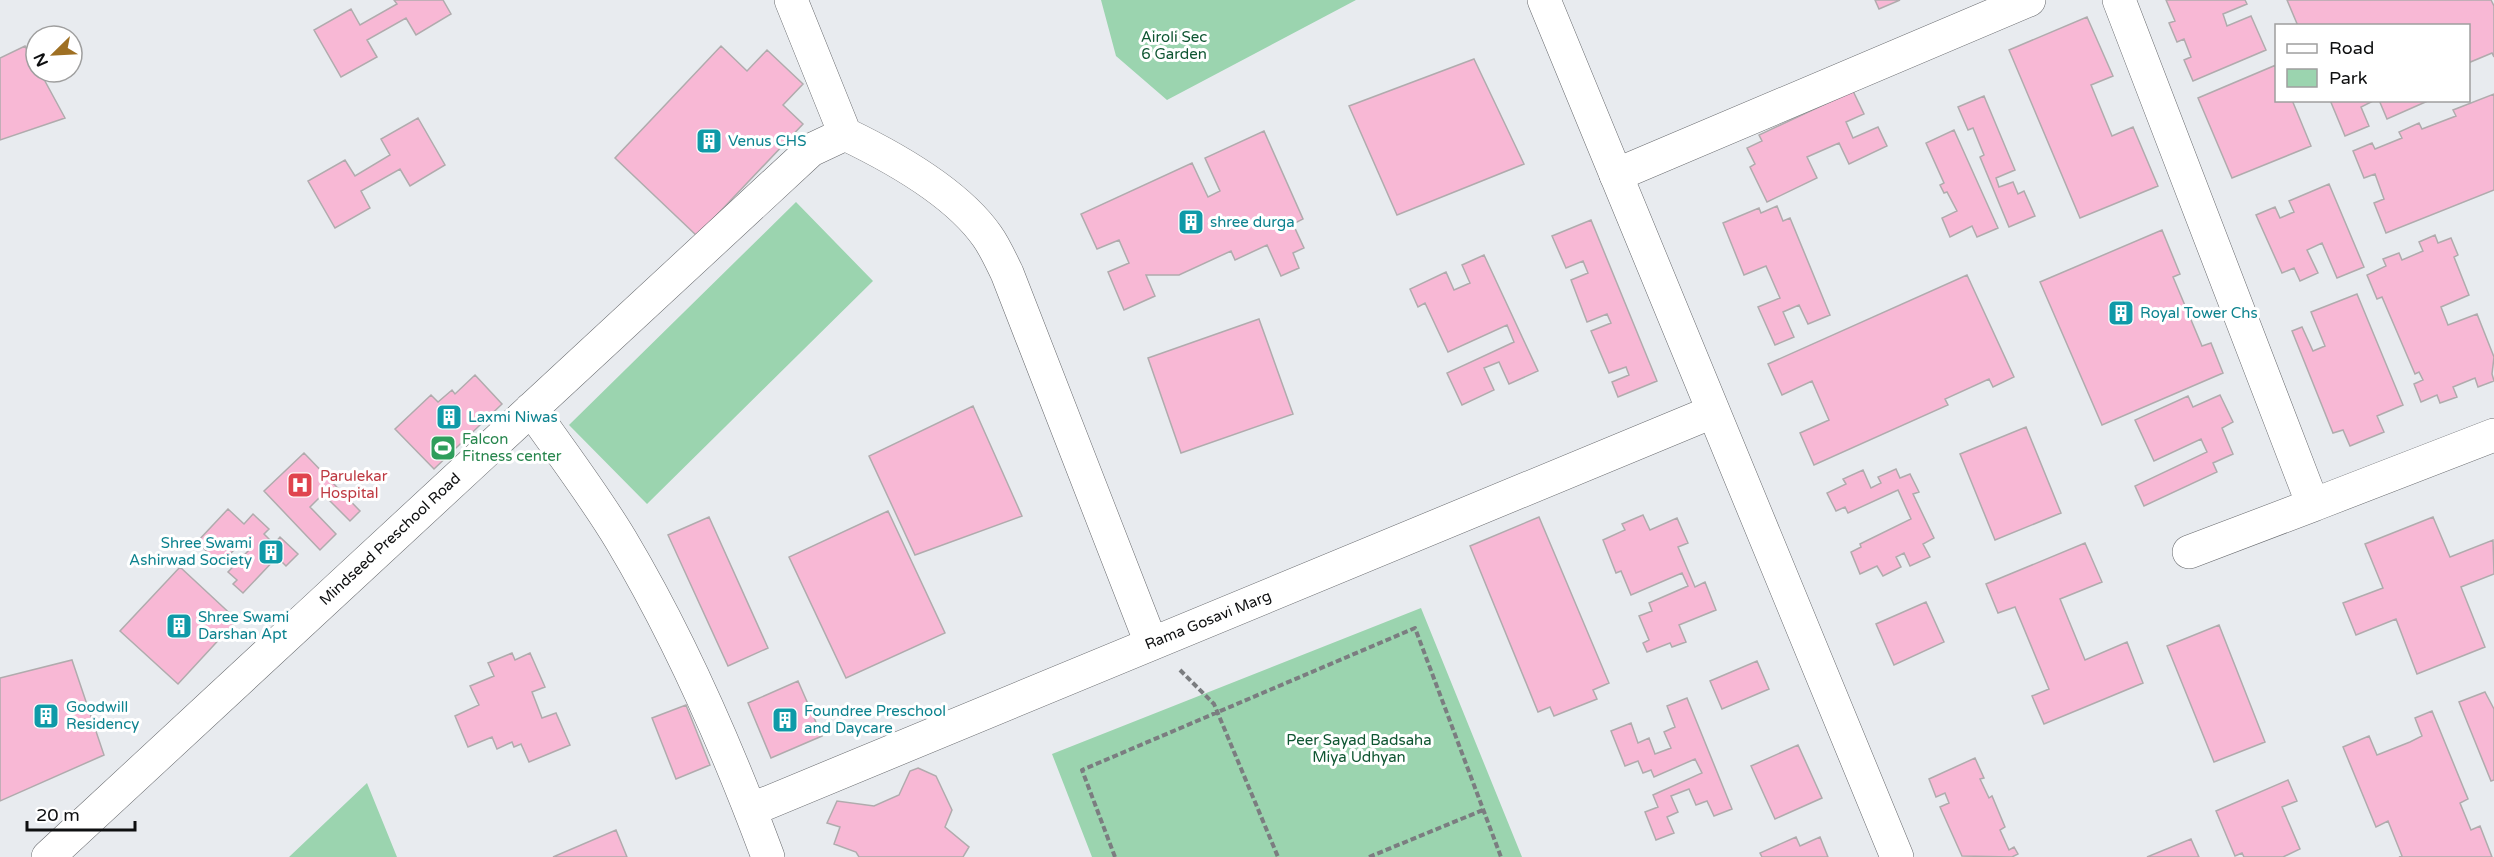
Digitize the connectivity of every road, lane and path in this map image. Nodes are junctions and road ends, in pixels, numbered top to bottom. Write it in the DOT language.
graph roads {
  1 [pos="791,0"];
  2 [pos="1544,0"];
  3 [pos="2030,0"];
  4 [pos="2119,0"];
  5 [pos="1981,9"];
  6 [pos="845,134"];
  7 [pos="1616,175"];
  8 [pos="531,409"];
  9 [pos="1712,412"];
  10 [pos="2494,435"];
  11 [pos="2313,505"];
  12 [pos="2189,552"];
  13 [pos="1151,643"];
  14 [pos="1218,712"];
  15 [pos="750,810"];
  16 [pos="1483,810"];
  17 [pos="48,857"];
  18 [pos="768,857"];
  19 [pos="1115,857"];
  20 [pos="1278,857"];
  21 [pos="1369,857"];
  22 [pos="1501,857"];
  23 [pos="1897,857"];
  1 -- 6 [label="street"];
  2 -- 7 [label="street"];
  3 -- 5 [label="street"];
  4 -- 11 [label="street"];
  5 -- 7 [label="street"];
  6 -- 8 [label="street, Mindseed Preschool Road"];
  6 -- 13 [label="street"];
  7 -- 9 [label="street"];
  8 -- 15 [label="street"];
  8 -- 17 [label="street, Mindseed Preschool Road"];
  9 -- 13 [label="street, Rama Gosavi Marg"];
  9 -- 23 [label="street"];
  10 -- 11 [label="street"];
  11 -- 12 [label="street"];
  13 -- 14 [label="path"];
  13 -- 15 [label="street, Rama Gosavi Marg"];
  14 -- 16 [label="path"];
  14 -- 19 [label="path"];
  14 -- 20 [label="path"];
  15 -- 18 [label="street"];
  16 -- 21 [label="path"];
  16 -- 22 [label="path"];
}
